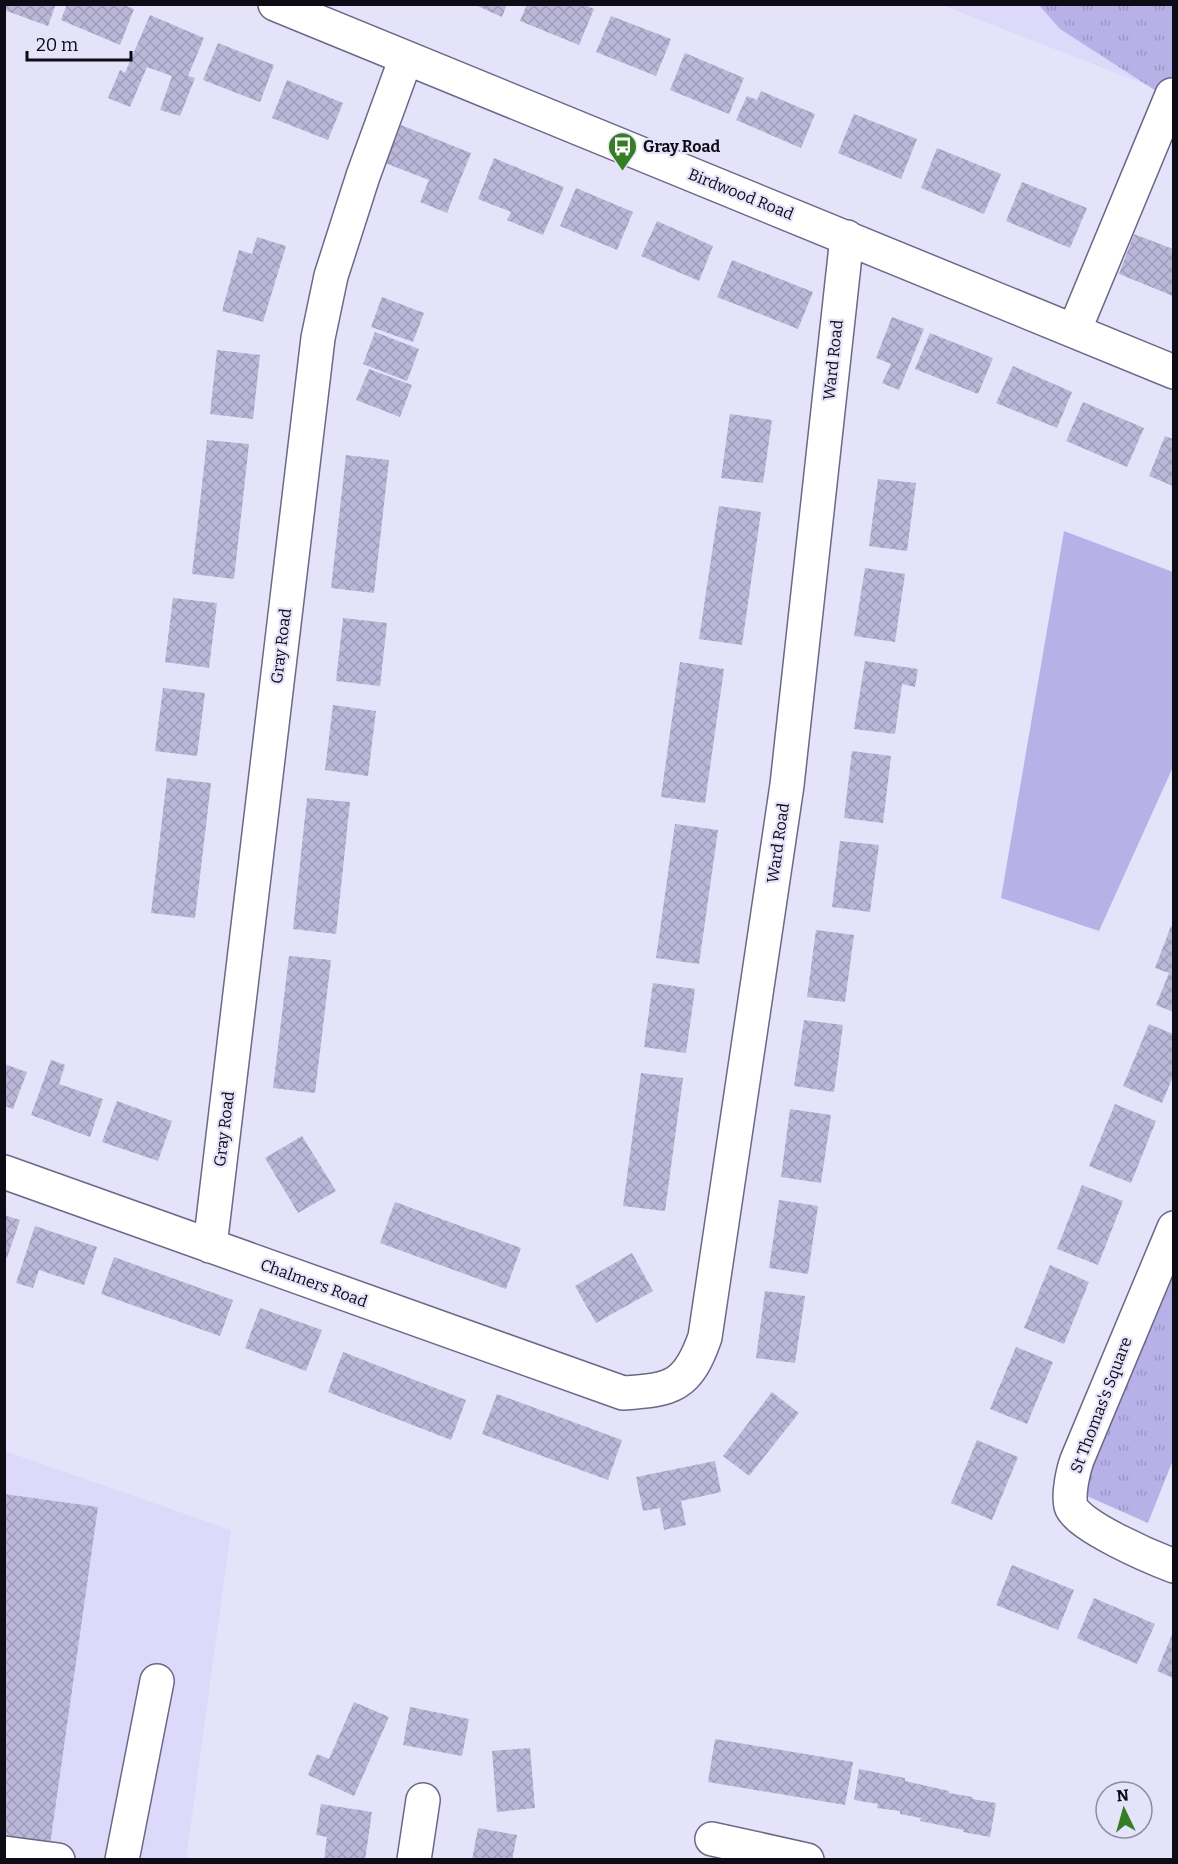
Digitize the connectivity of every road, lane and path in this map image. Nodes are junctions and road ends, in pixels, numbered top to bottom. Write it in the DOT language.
graph roads {
  1 [pos="275,4"];
  2 [pos="406,58"];
  3 [pos="1172,95"];
  4 [pos="847,237"];
  5 [pos="1074,331"];
  6 [pos="1173,372"];
  7 [pos="4,1172"];
  8 [pos="1173,1228"];
  9 [pos="210,1246"];
  10 [pos="623,1393"];
  11 [pos="1173,1566"];
  12 [pos="156,1681"];
  13 [pos="423,1800"];
  14 [pos="712,1839"];
  15 [pos="4,1852"];
  16 [pos="58,1860"];
  17 [pos="122,1860"];
  18 [pos="414,1860"];
  19 [pos="807,1860"];
  1 -- 2 [label="street, Birdwood Road"];
  2 -- 4 [label="street, Birdwood Road"];
  2 -- 9 [label="street, Gray Road"];
  3 -- 5 [label="street"];
  4 -- 5 [label="street, Birdwood Road"];
  4 -- 10 [label="street, Ward Road"];
  5 -- 6 [label="street, Birdwood Road"];
  7 -- 9 [label="street, Chalmers Road"];
  8 -- 11 [label="street, St Thomas's Square"];
  9 -- 10 [label="street, Chalmers Road"];
  12 -- 17 [label="street"];
  13 -- 18 [label="street"];
  14 -- 19 [label="street"];
  15 -- 16 [label="street"];
}
